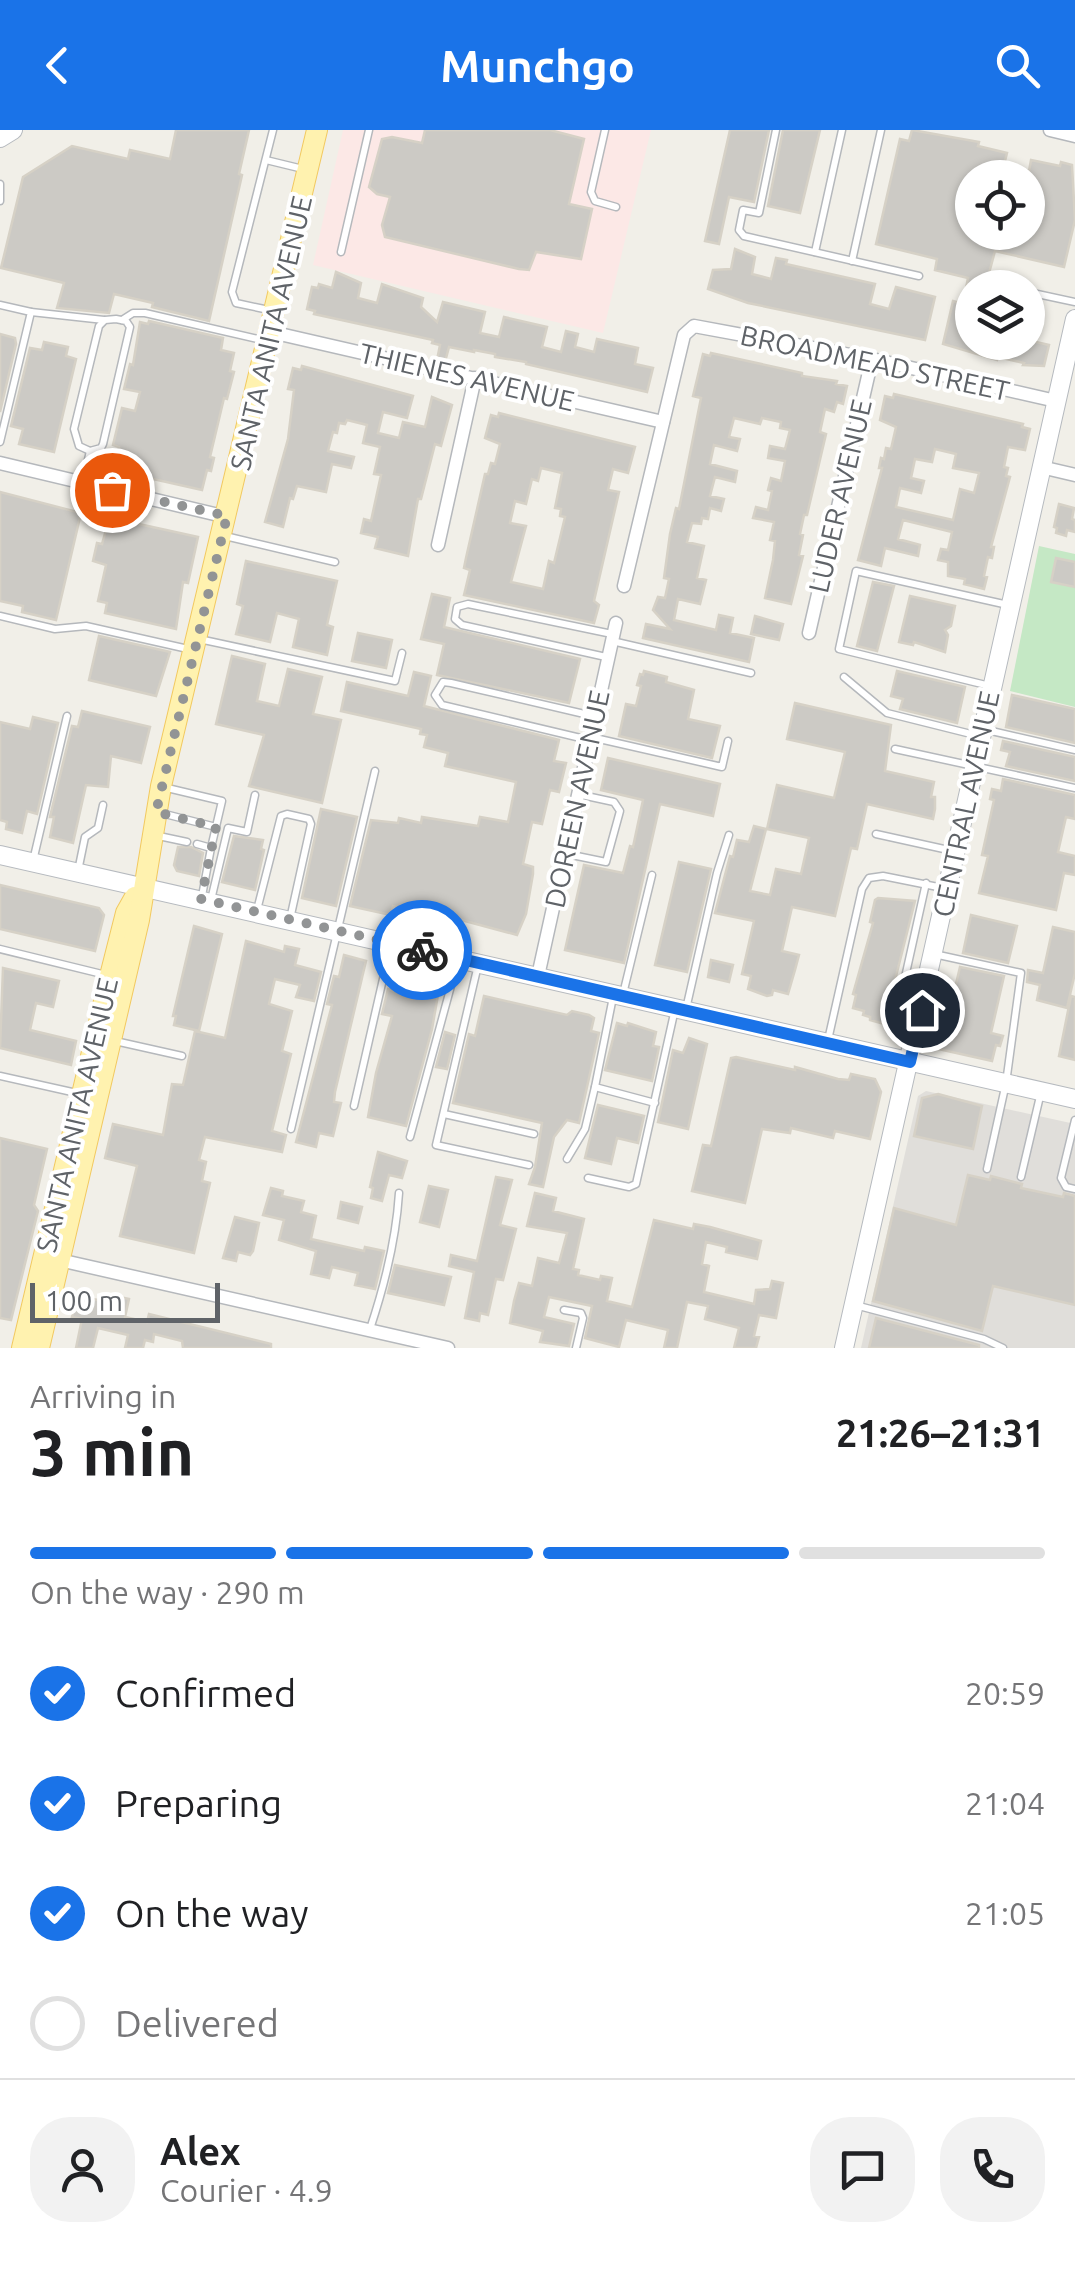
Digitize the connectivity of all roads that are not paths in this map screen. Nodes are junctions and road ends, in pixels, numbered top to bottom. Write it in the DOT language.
graph roads {
  1 [pos="13,130"];
  2 [pos="273,130"];
  3 [pos="318,130"];
  4 [pos="368,130"];
  5 [pos="605,130"];
  6 [pos="776,130"];
  7 [pos="842,130"];
  8 [pos="881,130"];
  9 [pos="1050,130"];
  10 [pos="1075,136"];
  11 [pos="0,138"];
  12 [pos="266,160"];
  13 [pos="309,170"];
  14 [pos="0,184"];
  15 [pos="0,202"];
  16 [pos="616,207"];
  17 [pos="342,252"];
  18 [pos="815,252"];
  19 [pos="852,261"];
  20 [pos="918,276"];
  21 [pos="1045,296"];
  22 [pos="1075,302"];
  23 [pos="0,305"];
  24 [pos="31,312"];
  25 [pos="1075,319"];
  26 [pos="105,320"];
  27 [pos="122,320"];
  28 [pos="271,328"];
  29 [pos="872,359"];
  30 [pos="475,378"];
  31 [pos="1056,401"];
  32 [pos="663,422"];
  33 [pos="0,442"];
  34 [pos="90,451"];
  35 [pos="0,463"];
  36 [pos="1041,467"];
  37 [pos="1075,475"];
  38 [pos="82,482"];
  39 [pos="225,526"];
  40 [pos="438,546"];
  41 [pos="336,562"];
  42 [pos="624,586"];
  43 [pos="1010,605"];
  44 [pos="0,616"];
  45 [pos="614,633"];
  46 [pos="809,634"];
  47 [pos="196,644"];
  48 [pos="402,653"];
  49 [pos="608,658"];
  50 [pos="751,673"];
  51 [pos="844,677"];
  52 [pos="990,686"];
  53 [pos="68,716"];
  54 [pos="594,717"];
  55 [pos="980,733"];
  56 [pos="589,740"];
  57 [pos="728,741"];
  58 [pos="895,748"];
  59 [pos="1075,750"];
  60 [pos="973,767"];
  61 [pos="375,771"];
  62 [pos="161,786"];
  63 [pos="1075,788"];
  64 [pos="577,794"];
  65 [pos="255,796"];
  66 [pos="104,804"];
  67 [pos="156,812"];
  68 [pos="216,827"];
  69 [pos="152,834"];
  70 [pos="876,834"];
  71 [pos="729,835"];
  72 [pos="188,842"];
  73 [pos="197,844"];
  74 [pos="211,848"];
  75 [pos="954,851"];
  76 [pos="566,854"];
  77 [pos="0,855"];
  78 [pos="32,862"];
  79 [pos="78,872"];
  80 [pos="652,875"];
  81 [pos="926,884"];
  82 [pos="142,886"];
  83 [pos="949,889"];
  84 [pos="206,900"];
  85 [pos="256,912"];
  86 [pos="290,920"];
  87 [pos="338,931"];
  88 [pos="391,943"];
  89 [pos="0,949"];
  90 [pos="934,954"];
  91 [pos="458,959"];
  92 [pos="478,964"];
  93 [pos="110,976"];
  94 [pos="538,976"];
  95 [pos="902,991"];
  96 [pos="618,994"];
  97 [pos="680,1008"];
  98 [pos="111,1040"];
  99 [pos="827,1044"];
  100 [pos="182,1056"];
  101 [pos="910,1062"];
  102 [pos="0,1076"];
  103 [pos="1006,1083"];
  104 [pos="595,1087"];
  105 [pos="1041,1091"];
  106 [pos="82,1094"];
  107 [pos="1075,1099"];
  108 [pos="655,1103"];
  109 [pos="354,1106"];
  110 [pos="444,1114"];
  111 [pos="1075,1120"];
  112 [pos="292,1129"];
  113 [pos="534,1134"];
  114 [pos="410,1137"];
  115 [pos="567,1158"];
  116 [pos="529,1165"];
  117 [pos="988,1169"];
  118 [pos="588,1178"];
  119 [pos="1021,1178"];
  120 [pos="1075,1189"];
  121 [pos="399,1193"];
  122 [pos="52,1258"];
  123 [pos="854,1305"];
  124 [pos="564,1310"];
  125 [pos="370,1330"];
  126 [pos="22,1348"];
  127 [pos="39,1348"];
  128 [pos="448,1348"];
  129 [pos="576,1348"];
  130 [pos="844,1348"];
  131 [pos="1003,1348"];
  1 -- 11 [label="street"];
  2 -- 12 [label="lane"];
  3 -- 13 [label="main road, SANTA ANITA AVENUE"];
  4 -- 17 [label="lane"];
  5 -- 16 [label="lane"];
  6 -- 18 [label="lane"];
  7 -- 18 [label="lane"];
  8 -- 19 [label="lane"];
  9 -- 10 [label="street"];
  12 -- 13 [label="lane"];
  12 -- 28 [label="lane"];
  13 -- 28 [label="main road, SANTA ANITA AVENUE"];
  14 -- 15 [label="lane"];
  18 -- 19 [label="lane"];
  19 -- 20 [label="lane"];
  21 -- 22 [label="lane"];
  23 -- 24 [label="lane"];
  24 -- 26 [label="lane"];
  24 -- 33 [label="lane"];
  25 -- 31 [label="street, CENTRAL AVENUE"];
  26 -- 27 [label="lane"];
  26 -- 34 [label="lane"];
  27 -- 28 [label="lane"];
  27 -- 34 [label="lane"];
  28 -- 30 [label="street, THIENES AVENUE"];
  28 -- 39 [label="main road, SANTA ANITA AVENUE"];
  29 -- 31 [label="street, BROADMEAD STREET"];
  29 -- 32 [label="street, BROADMEAD STREET"];
  29 -- 46 [label="street, LUDER AVENUE"];
  30 -- 32 [label="street, THIENES AVENUE"];
  30 -- 40 [label="street"];
  31 -- 36 [label="street, CENTRAL AVENUE"];
  32 -- 42 [label="street"];
  34 -- 38 [label="lane"];
  35 -- 38 [label="street"];
  36 -- 37 [label="street"];
  36 -- 43 [label="street, CENTRAL AVENUE"];
  38 -- 39 [label="street"];
  39 -- 41 [label="lane"];
  39 -- 47 [label="main road, SANTA ANITA AVENUE"];
  43 -- 52 [label="street, CENTRAL AVENUE"];
  43 -- 52 [label="lane"];
  44 -- 47 [label="lane"];
  45 -- 49 [label="street, DOREEN AVENUE"];
  45 -- 49 [label="lane"];
  45 -- 50 [label="lane"];
  47 -- 48 [label="lane"];
  47 -- 62 [label="main road, SANTA ANITA AVENUE"];
  49 -- 54 [label="street, DOREEN AVENUE"];
  51 -- 55 [label="lane"];
  52 -- 55 [label="street, CENTRAL AVENUE"];
  53 -- 78 [label="lane"];
  54 -- 56 [label="street, DOREEN AVENUE"];
  54 -- 56 [label="lane"];
  55 -- 59 [label="lane"];
  55 -- 60 [label="street, CENTRAL AVENUE"];
  56 -- 57 [label="lane"];
  56 -- 64 [label="street, DOREEN AVENUE"];
  58 -- 60 [label="lane"];
  60 -- 63 [label="lane"];
  60 -- 75 [label="street, CENTRAL AVENUE"];
  61 -- 87 [label="lane"];
  62 -- 67 [label="main road, SANTA ANITA AVENUE"];
  62 -- 68 [label="lane"];
  64 -- 76 [label="street, DOREEN AVENUE"];
  64 -- 76 [label="lane"];
  65 -- 84 [label="lane"];
  66 -- 79 [label="lane"];
  67 -- 68 [label="lane"];
  67 -- 69 [label="main road, SANTA ANITA AVENUE"];
  68 -- 74 [label="lane"];
  69 -- 72 [label="lane"];
  69 -- 82 [label="main road, SANTA ANITA AVENUE"];
  70 -- 75 [label="lane"];
  71 -- 97 [label="lane"];
  73 -- 74 [label="lane"];
  74 -- 84 [label="lane"];
  75 -- 83 [label="street, CENTRAL AVENUE"];
  76 -- 94 [label="street, DOREEN AVENUE"];
  77 -- 78 [label="street"];
  78 -- 79 [label="street"];
  79 -- 82 [label="street"];
  80 -- 96 [label="lane"];
  81 -- 83 [label="lane"];
  81 -- 95 [label="lane"];
  81 -- 99 [label="lane"];
  82 -- 84 [label="street"];
  82 -- 93 [label="main road, SANTA ANITA AVENUE"];
  82 -- 98 [label="main road, SANTA ANITA AVENUE"];
  83 -- 90 [label="street, CENTRAL AVENUE"];
  84 -- 85 [label="street"];
  85 -- 86 [label="street"];
  85 -- 86 [label="lane"];
  86 -- 87 [label="street"];
  87 -- 88 [label="street"];
  87 -- 112 [label="lane"];
  88 -- 91 [label="street"];
  88 -- 109 [label="lane"];
  89 -- 93 [label="lane"];
  90 -- 101 [label="street, CENTRAL AVENUE"];
  90 -- 103 [label="lane"];
  91 -- 92 [label="street"];
  91 -- 114 [label="lane"];
  92 -- 94 [label="street"];
  92 -- 110 [label="lane"];
  93 -- 106 [label="main road, SANTA ANITA AVENUE"];
  94 -- 96 [label="street"];
  96 -- 97 [label="street"];
  96 -- 104 [label="lane"];
  97 -- 99 [label="street"];
  97 -- 108 [label="lane"];
  98 -- 100 [label="lane"];
  98 -- 122 [label="main road, SANTA ANITA AVENUE"];
  99 -- 101 [label="street"];
  101 -- 103 [label="street"];
  101 -- 123 [label="street, CENTRAL AVENUE"];
  102 -- 106 [label="lane"];
  103 -- 105 [label="street"];
  103 -- 117 [label="lane"];
  104 -- 108 [label="lane"];
  104 -- 115 [label="lane"];
  105 -- 107 [label="street"];
  105 -- 119 [label="lane"];
  106 -- 122 [label="main road, SANTA ANITA AVENUE"];
  108 -- 118 [label="lane"];
  110 -- 113 [label="lane"];
  110 -- 116 [label="lane"];
  111 -- 120 [label="lane"];
  121 -- 125 [label="lane"];
  122 -- 125 [label="street"];
  122 -- 126 [label="main road, SANTA ANITA AVENUE"];
  122 -- 127 [label="main road, SANTA ANITA AVENUE"];
  123 -- 130 [label="street, CENTRAL AVENUE"];
  123 -- 131 [label="lane"];
  124 -- 129 [label="lane"];
  125 -- 128 [label="street"];
}
